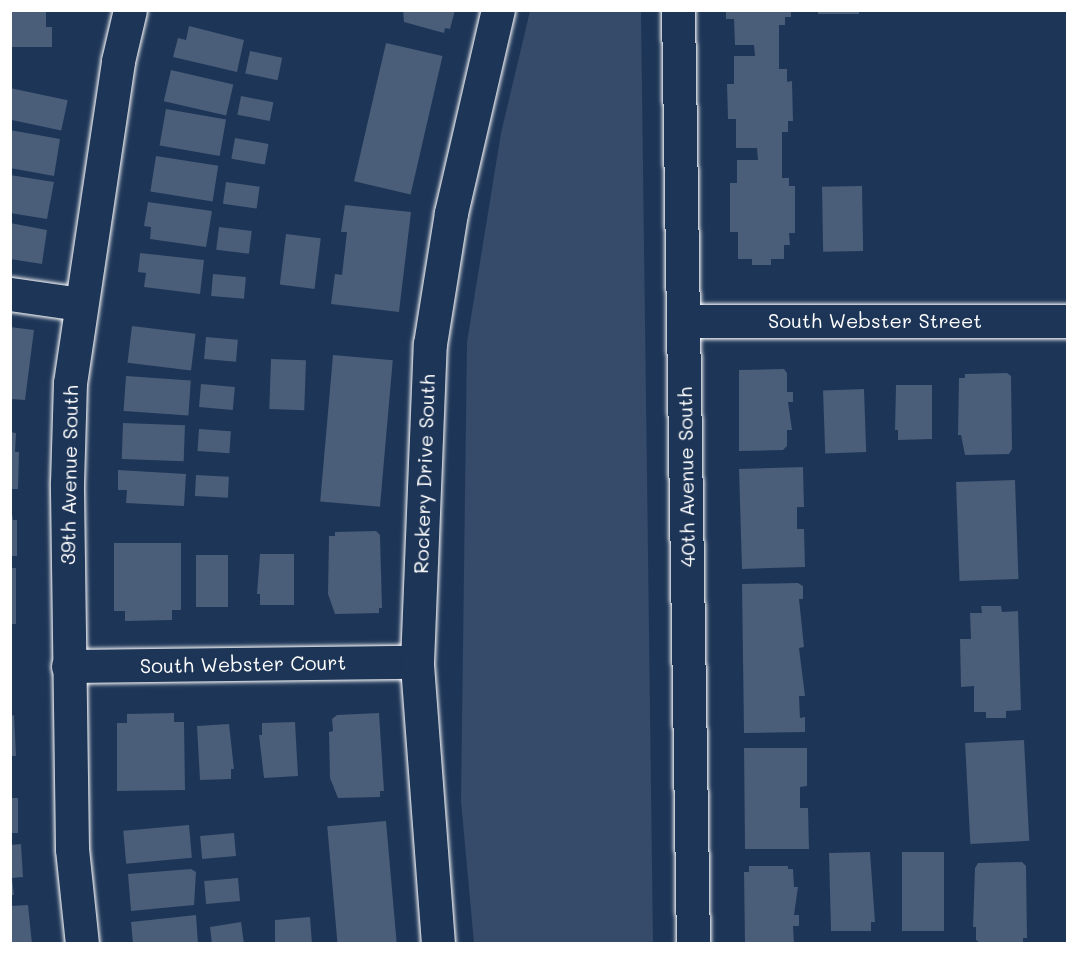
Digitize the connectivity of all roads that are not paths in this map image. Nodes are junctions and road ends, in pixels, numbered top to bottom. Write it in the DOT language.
graph roads {
  1 [pos="130,10"];
  2 [pos="498,10"];
  3 [pos="678,10"];
  4 [pos="10,294"];
  5 [pos="80,304"];
  6 [pos="683,321"];
  7 [pos="1068,321"];
  8 [pos="417,662"];
  9 [pos="68,666"];
  10 [pos="82,944"];
  11 [pos="438,944"];
  12 [pos="693,944"];
  1 -- 5 [label="street, 39th Avenue South"];
  2 -- 8 [label="street, Rockery Drive South"];
  3 -- 6 [label="street, 40th Avenue South"];
  4 -- 5 [label="street"];
  5 -- 9 [label="street, 39th Avenue South"];
  6 -- 7 [label="street, South Webster Street"];
  6 -- 12 [label="street, 40th Avenue South"];
  8 -- 9 [label="street, South Webster Court"];
  8 -- 11 [label="street, Rockery Drive South"];
  9 -- 10 [label="street, 39th Avenue South"];
}
